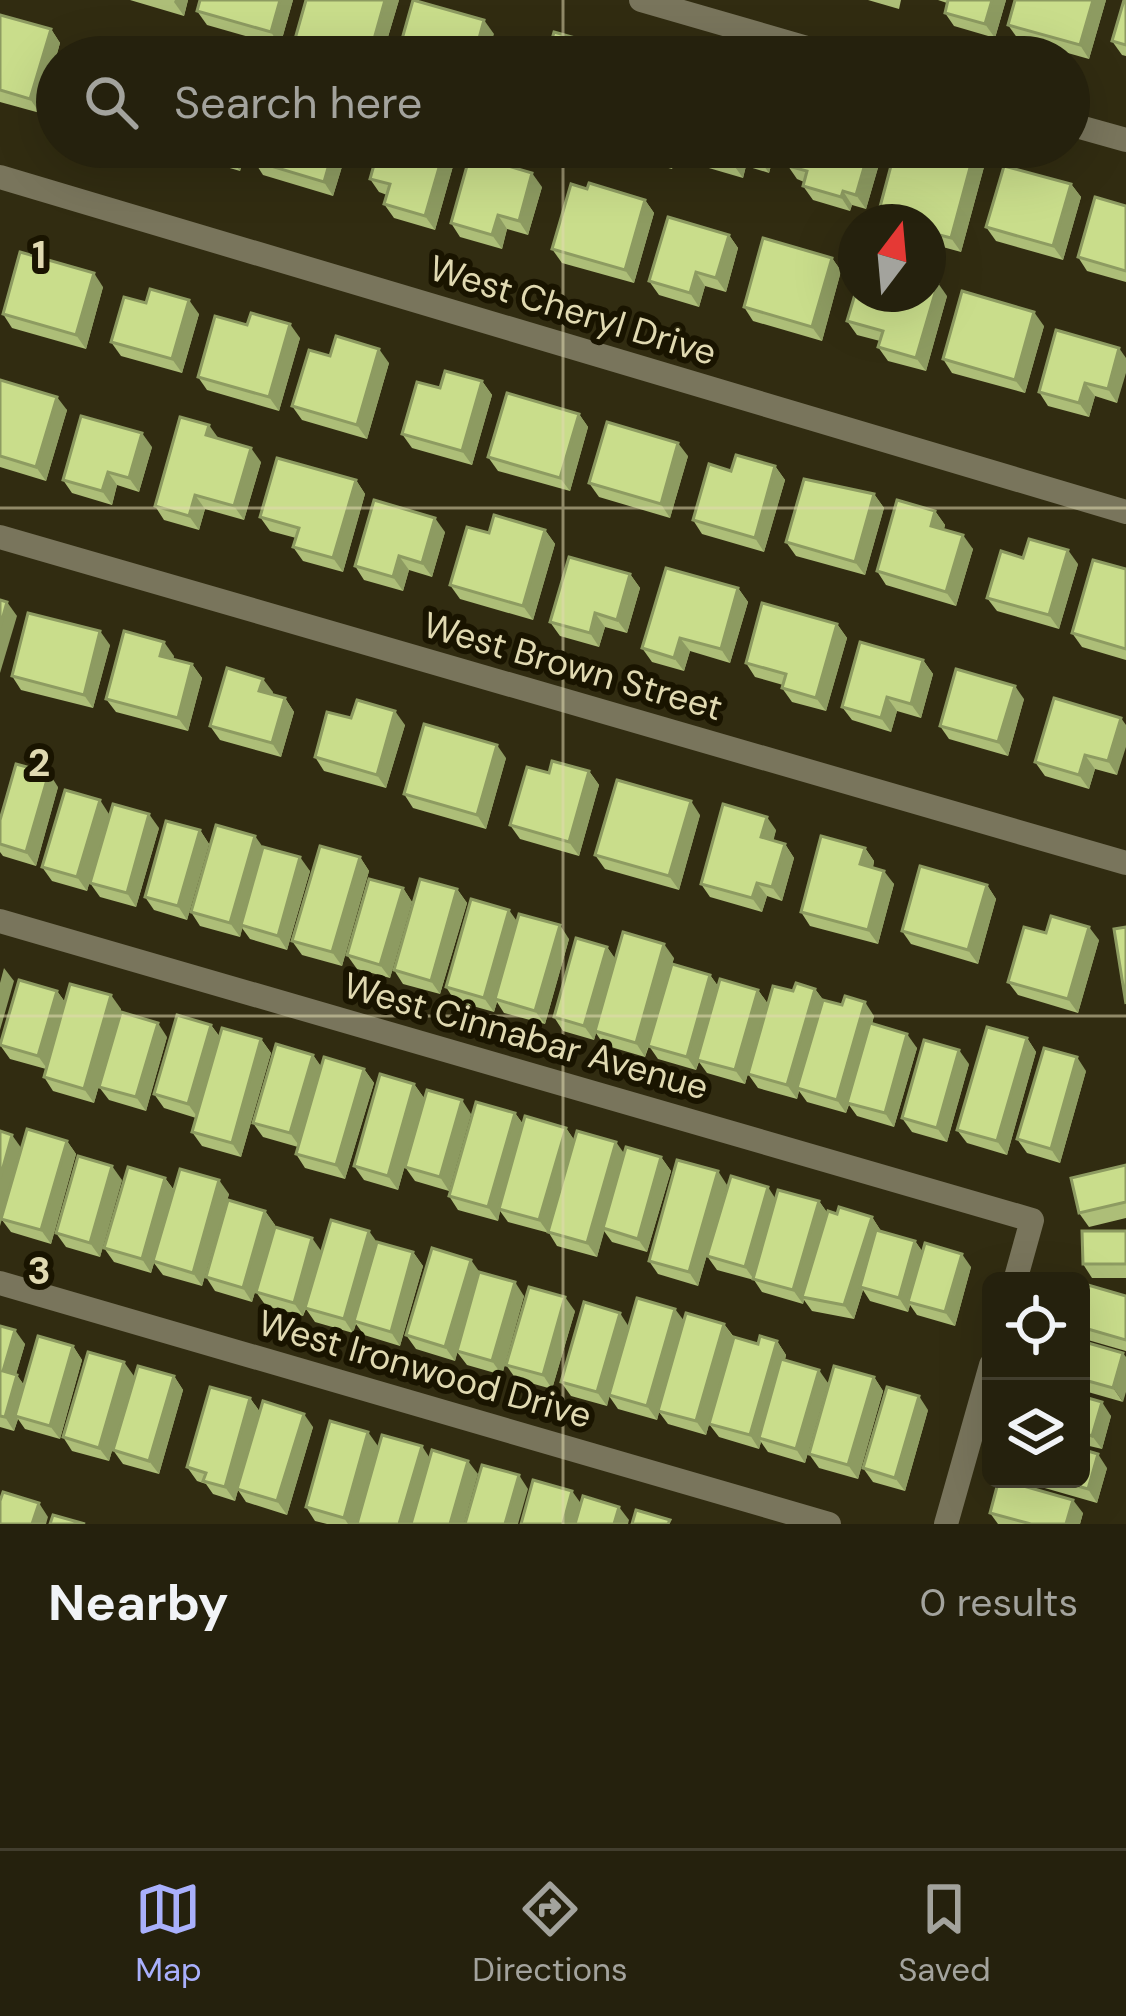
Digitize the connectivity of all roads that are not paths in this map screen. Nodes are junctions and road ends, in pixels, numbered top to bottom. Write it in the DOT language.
graph roads {
  1 [pos="641,0"];
  2 [pos="765,36"];
  3 [pos="1090,130"];
  4 [pos="1126,140"];
  5 [pos="0,177"];
  6 [pos="1126,512"];
  7 [pos="0,537"];
  8 [pos="1126,863"];
  9 [pos="0,921"];
  10 [pos="1017,1272"];
  11 [pos="0,1283"];
  12 [pos="987,1380"];
  13 [pos="829,1524"];
  14 [pos="946,1524"];
  1 -- 2 [label="street"];
  3 -- 4 [label="street"];
  5 -- 6 [label="street, West Cheryl Drive"];
  7 -- 8 [label="street, West Brown Street"];
  9 -- 10 [label="street, West Cinnabar Avenue"];
  11 -- 13 [label="street, West Ironwood Drive"];
  12 -- 14 [label="street"];
}
